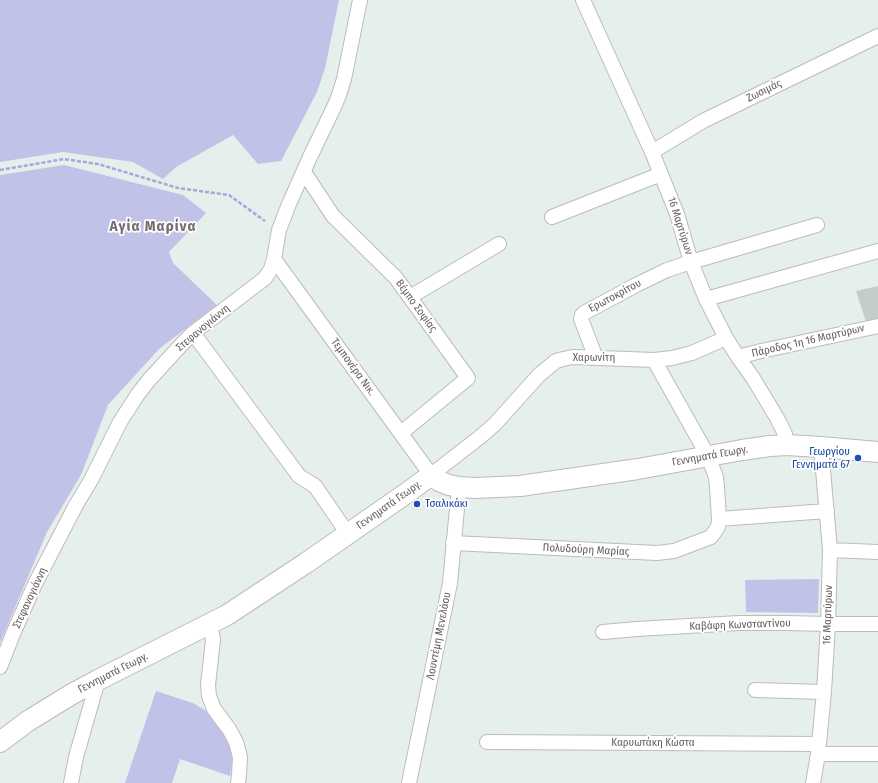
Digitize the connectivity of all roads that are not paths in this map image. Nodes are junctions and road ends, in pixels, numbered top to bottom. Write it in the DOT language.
graph roads {
  1 [pos="360,0"];
  2 [pos="583,0"];
  3 [pos="878,36"];
  4 [pos="652,152"];
  5 [pos="304,172"];
  6 [pos="661,174"];
  7 [pos="552,217"];
  8 [pos="817,225"];
  9 [pos="499,244"];
  10 [pos="878,251"];
  11 [pos="274,259"];
  12 [pos="691,262"];
  13 [pos="410,297"];
  14 [pos="706,299"];
  15 [pos="878,326"];
  16 [pos="193,333"];
  17 [pos="726,338"];
  18 [pos="738,357"];
  19 [pos="596,358"];
  20 [pos="654,360"];
  21 [pos="401,433"];
  22 [pos="787,445"];
  23 [pos="821,447"];
  24 [pos="876,450"];
  25 [pos="708,456"];
  26 [pos="431,475"];
  27 [pos="459,487"];
  28 [pos="827,511"];
  29 [pos="719,519"];
  30 [pos="348,534"];
  31 [pos="454,543"];
  32 [pos="830,550"];
  33 [pos="878,552"];
  34 [pos="828,624"];
  35 [pos="878,624"];
  36 [pos="208,625"];
  37 [pos="603,632"];
  38 [pos="0,667"];
  39 [pos="98,680"];
  40 [pos="755,690"];
  41 [pos="824,692"];
  42 [pos="0,742"];
  43 [pos="487,742"];
  44 [pos="818,749"];
  45 [pos="878,754"];
  46 [pos="71,783"];
  47 [pos="238,783"];
  48 [pos="409,783"];
  49 [pos="813,783"];
  1 -- 5 [label="street, Στεφανογιάννη"];
  2 -- 4 [label="street, 16 Μαρτύρων"];
  3 -- 4 [label="street, Ζωσιμάς"];
  4 -- 6 [label="street, 16 Μαρτύρων"];
  5 -- 11 [label="street, Στεφανογιάννη"];
  5 -- 13 [label="street, Βέμπο Σοφίας"];
  6 -- 7 [label="street"];
  6 -- 12 [label="street, 16 Μαρτύρων"];
  8 -- 12 [label="street"];
  9 -- 13 [label="street"];
  10 -- 14 [label="street"];
  11 -- 16 [label="street, Στεφανογιάννη"];
  11 -- 21 [label="street, Τεμπονέρα Νικ."];
  12 -- 14 [label="street, 16 Μαρτύρων"];
  12 -- 19 [label="street, Ερωτοκρίτου"];
  13 -- 21 [label="street, Βέμπο Σοφίας"];
  14 -- 17 [label="street, 16 Μαρτύρων"];
  15 -- 18 [label="street, Πάροδος 1η 16 Μαρτύρων"];
  16 -- 30 [label="street"];
  16 -- 38 [label="street, Στεφανογιάννη"];
  17 -- 18 [label="street, 16 Μαρτύρων"];
  17 -- 20 [label="street, Χαρωνίτη"];
  18 -- 22 [label="street, 16 Μαρτύρων"];
  19 -- 20 [label="street, Χαρωνίτη"];
  19 -- 26 [label="street, Χαρωνίτη"];
  20 -- 25 [label="street"];
  21 -- 26 [label="street, Τεμπονέρα Νικ."];
  22 -- 23 [label="street, Γεννηματά Γεωργ."];
  22 -- 25 [label="street, Γεννηματά Γεωργ."];
  23 -- 24 [label="street, Γεννηματά Γεωργ."];
  23 -- 28 [label="street, 16 Μαρτύρων"];
  25 -- 27 [label="street, Γεννηματά Γεωργ."];
  25 -- 29 [label="street"];
  26 -- 27 [label="street, Γεννηματά Γεωργ."];
  26 -- 30 [label="street, Γεννηματά Γεωργ."];
  27 -- 31 [label="street, Λουντέμη Μενελάου"];
  28 -- 29 [label="street"];
  28 -- 32 [label="street, 16 Μαρτύρων"];
  29 -- 31 [label="street, Πολυδούρη Μαρίας"];
  30 -- 36 [label="street, Γεννηματά Γεωργ."];
  31 -- 48 [label="street, Λουντέμη Μενελάου"];
  32 -- 33 [label="street"];
  32 -- 34 [label="street, 16 Μαρτύρων"];
  34 -- 35 [label="street, Καβάφη Κωνσταντίνου"];
  34 -- 37 [label="street, Καβάφη Κωνσταντίνου"];
  34 -- 41 [label="street, 16 Μαρτύρων"];
  36 -- 39 [label="street, Γεννηματά Γεωργ."];
  36 -- 47 [label="street"];
  39 -- 42 [label="street, Γεννηματά Γεωργ."];
  39 -- 46 [label="street"];
  40 -- 41 [label="street"];
  41 -- 44 [label="street, 16 Μαρτύρων"];
  43 -- 44 [label="street, Καρυωτάκη Κώστα"];
  44 -- 45 [label="street, Καρυωτάκη Κώστα"];
  44 -- 49 [label="street, 16 Μαρτύρων"];
}
